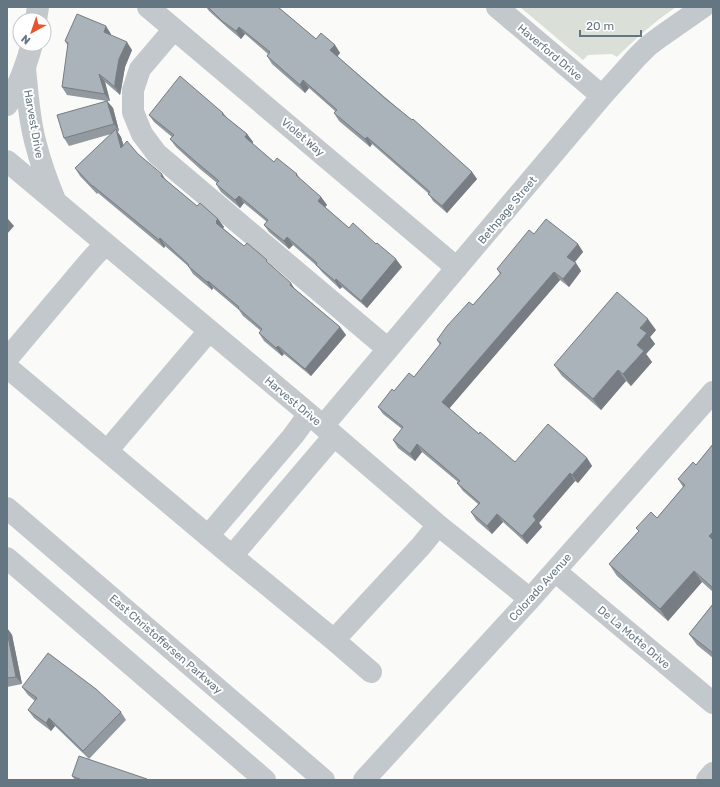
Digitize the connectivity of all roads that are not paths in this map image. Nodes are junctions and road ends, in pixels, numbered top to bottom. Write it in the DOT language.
graph roads {
  1 [pos="148,7"];
  2 [pos="497,7"];
  3 [pos="703,7"];
  4 [pos="174,29"];
  5 [pos="30,52"];
  6 [pos="25,67"];
  7 [pos="602,96"];
  8 [pos="7,105"];
  9 [pos="7,162"];
  10 [pos="56,203"];
  11 [pos="106,244"];
  12 [pos="457,268"];
  13 [pos="209,331"];
  14 [pos="388,349"];
  15 [pos="7,359"];
  16 [pos="7,367"];
  17 [pos="713,392"];
  18 [pos="322,425"];
  19 [pos="107,451"];
  20 [pos="7,508"];
  21 [pos="438,525"];
  22 [pos="208,536"];
  23 [pos="232,556"];
  24 [pos="7,558"];
  25 [pos="555,571"];
  26 [pos="530,599"];
  27 [pos="334,640"];
  28 [pos="371,672"];
  29 [pos="713,703"];
  30 [pos="713,773"];
  31 [pos="265,780"];
  32 [pos="324,780"];
  33 [pos="364,780"];
  34 [pos="707,780"];
  1 -- 4 [label="street, Violet Way"];
  2 -- 7 [label="street, Haverford Drive"];
  3 -- 7 [label="street, Bethpage Street"];
  4 -- 12 [label="street, Violet Way"];
  4 -- 14 [label="street"];
  5 -- 6 [label="street"];
  6 -- 8 [label="street"];
  6 -- 10 [label="street, Harvest Drive"];
  7 -- 12 [label="street, Bethpage Street"];
  9 -- 10 [label="street, Harvest Drive"];
  10 -- 11 [label="street, Harvest Drive"];
  11 -- 13 [label="street, Harvest Drive"];
  11 -- 15 [label="street"];
  12 -- 14 [label="street, Bethpage Street"];
  13 -- 18 [label="street, Harvest Drive"];
  13 -- 19 [label="street"];
  14 -- 18 [label="street, Bethpage Street"];
  16 -- 19 [label="street"];
  17 -- 25 [label="street, Colorado Avenue"];
  18 -- 21 [label="street, Harvest Drive"];
  18 -- 22 [label="street"];
  18 -- 23 [label="street"];
  19 -- 22 [label="street"];
  20 -- 32 [label="street, East Christoffersen Parkway"];
  21 -- 26 [label="street, Harvest Drive"];
  21 -- 27 [label="street"];
  22 -- 23 [label="street"];
  23 -- 27 [label="street"];
  24 -- 31 [label="street"];
  25 -- 26 [label="street, Colorado Avenue"];
  25 -- 29 [label="street, De La Motte Drive"];
  26 -- 33 [label="street, Colorado Avenue"];
  27 -- 28 [label="street"];
  30 -- 34 [label="street"];
}
